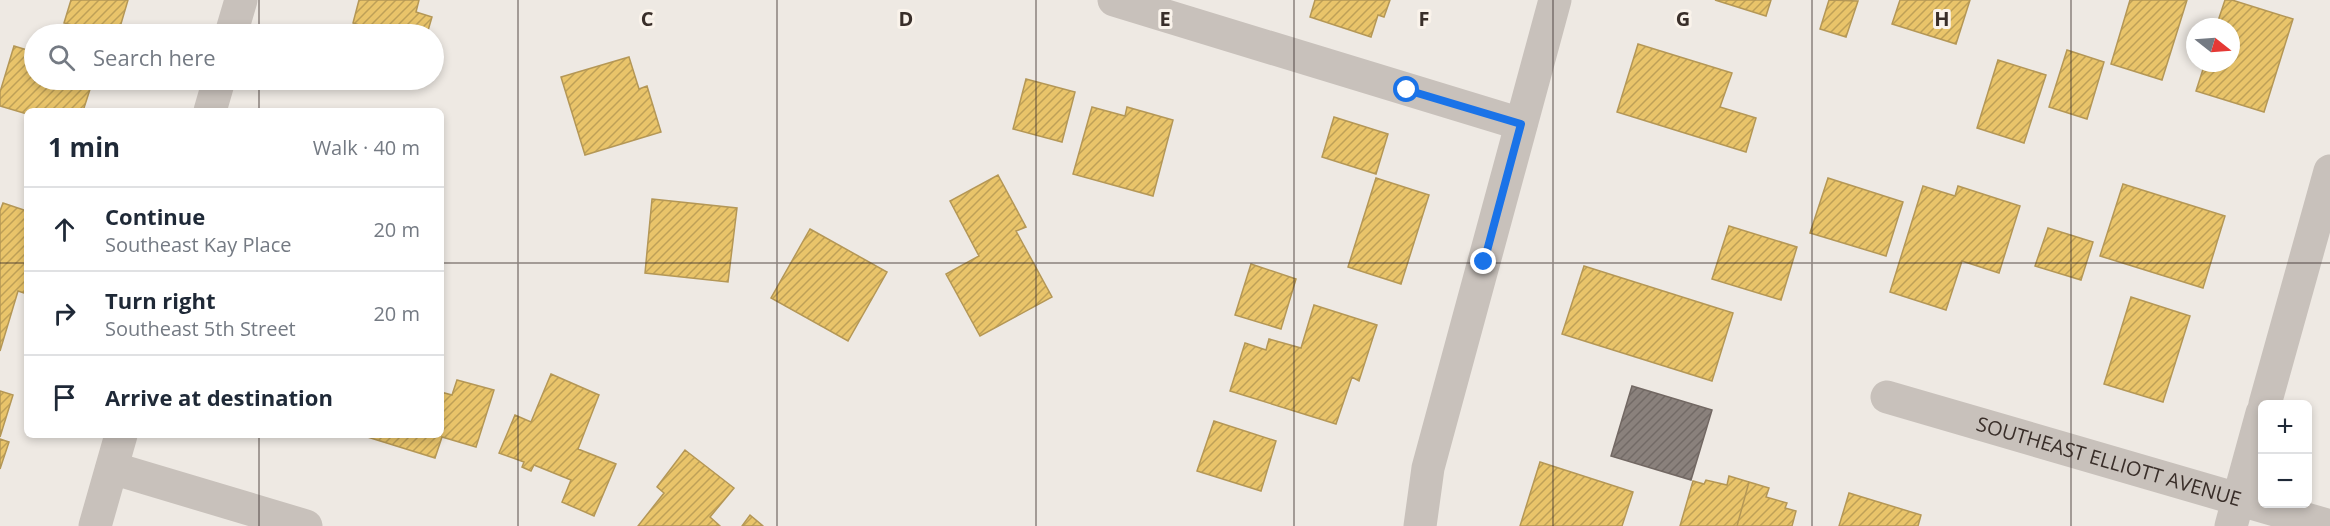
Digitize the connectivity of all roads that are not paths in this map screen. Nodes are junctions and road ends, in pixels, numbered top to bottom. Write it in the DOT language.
graph roads {
  1 [pos="241,0"];
  2 [pos="1114,0"];
  3 [pos="1555,0"];
  4 [pos="234,24"];
  5 [pos="216,90"];
  6 [pos="211,108"];
  7 [pos="1521,124"];
  8 [pos="2330,171"];
  9 [pos="1887,397"];
  10 [pos="2266,400"];
  11 [pos="2258,428"];
  12 [pos="120,438"];
  13 [pos="112,468"];
  14 [pos="2235,513"];
  15 [pos="95,526"];
  16 [pos="306,526"];
  17 [pos="1420,526"];
  18 [pos="2330,526"];
  1 -- 4 [label="street"];
  2 -- 7 [label="street"];
  3 -- 7 [label="street"];
  5 -- 6 [label="street"];
  7 -- 17 [label="street"];
  8 -- 10 [label="street"];
  9 -- 14 [label="street, SOUTHEAST ELLIOTT AVENUE"];
  11 -- 14 [label="street"];
  12 -- 13 [label="street"];
  13 -- 15 [label="street"];
  13 -- 16 [label="street"];
  14 -- 18 [label="street, SOUTHEAST ELLIOTT AVENUE"];
}
